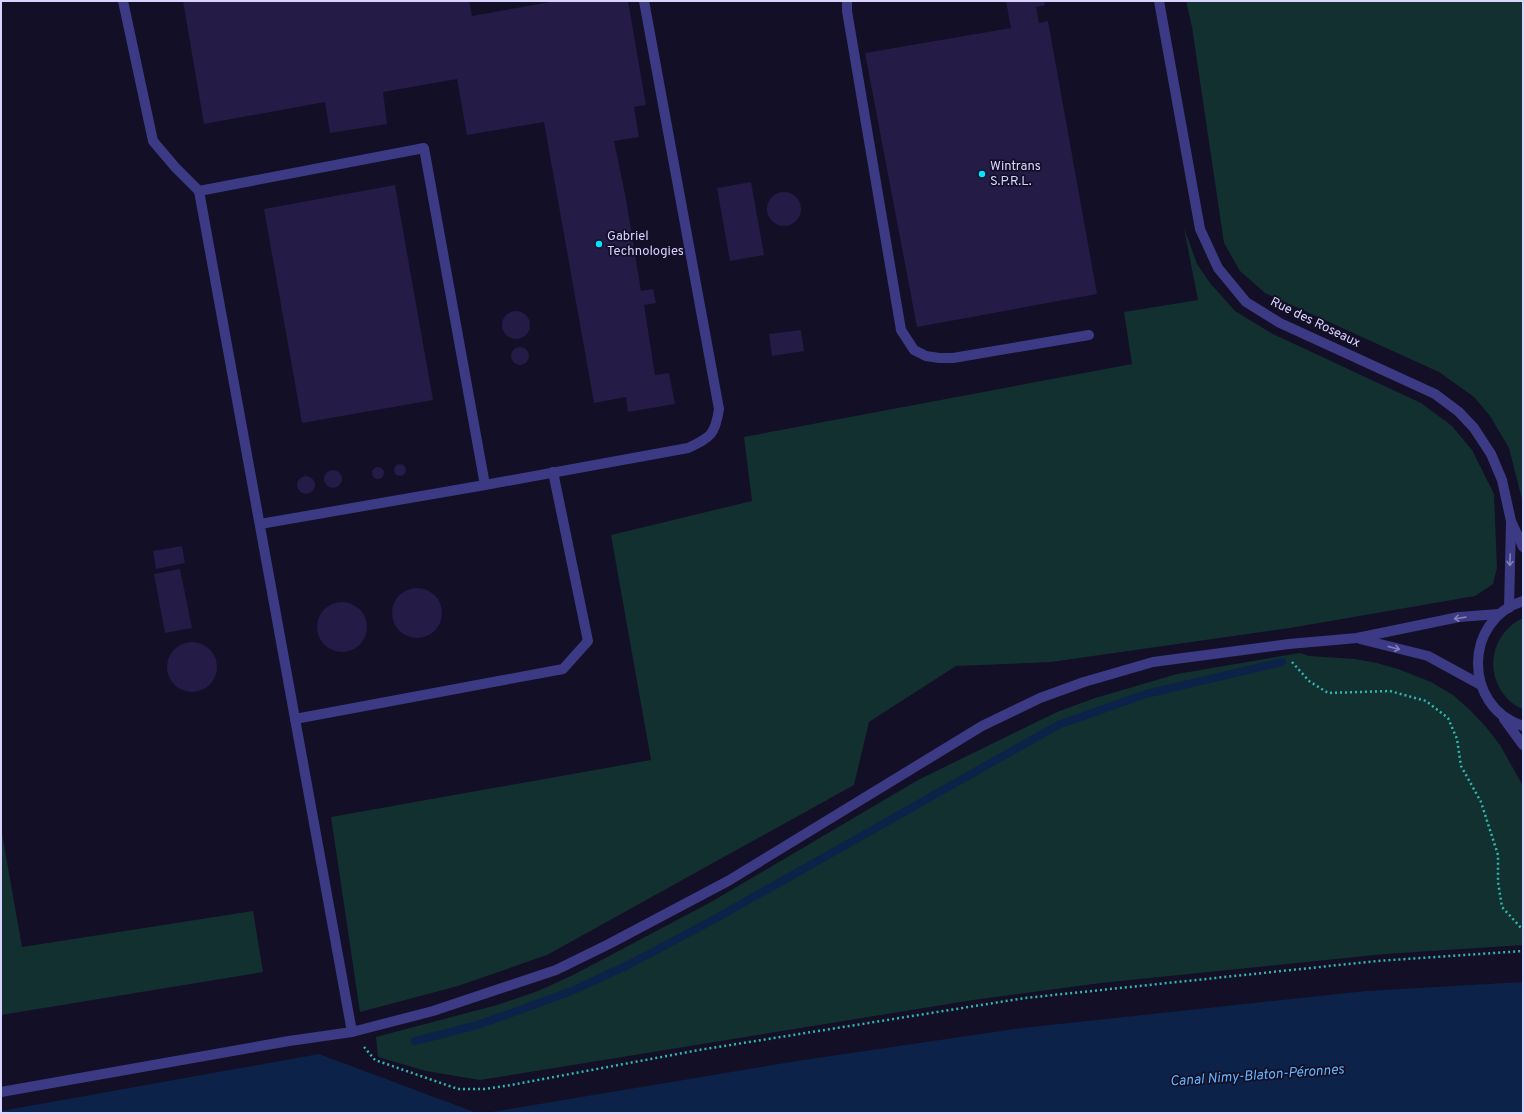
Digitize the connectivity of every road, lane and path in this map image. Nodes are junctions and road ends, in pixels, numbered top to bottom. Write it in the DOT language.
graph roads {
  1 [pos="123,1"];
  2 [pos="644,1"];
  3 [pos="847,1"];
  4 [pos="1159,1"];
  5 [pos="199,190"];
  6 [pos="1089,335"];
  7 [pos="553,472"];
  8 [pos="485,485"];
  9 [pos="1511,521"];
  10 [pos="260,524"];
  11 [pos="1523,547"];
  12 [pos="1523,601"];
  13 [pos="1509,608"];
  14 [pos="1499,614"];
  15 [pos="1356,638"];
  16 [pos="1289,644"];
  17 [pos="1481,685"];
  18 [pos="1499,713"];
  19 [pos="295,719"];
  20 [pos="1523,726"];
  21 [pos="1523,745"];
  22 [pos="1523,930"];
  23 [pos="1523,951"];
  24 [pos="352,1032"];
  25 [pos="1,1092"];
  1 -- 5 [label="street"];
  2 -- 7 [label="street"];
  3 -- 6 [label="street"];
  4 -- 9 [label="street, Rue des Roseaux"];
  5 -- 8 [label="street"];
  5 -- 10 [label="street"];
  7 -- 8 [label="street"];
  7 -- 19 [label="street"];
  8 -- 10 [label="street"];
  9 -- 11 [label="street, Rue des Roseaux"];
  9 -- 13 [label="street, Rue des Roseaux, one-way"];
  10 -- 19 [label="street"];
  12 -- 13 [label="street"];
  13 -- 14 [label="street"];
  14 -- 15 [label="street, one-way"];
  14 -- 17 [label="street"];
  15 -- 16 [label="street"];
  15 -- 17 [label="street, one-way"];
  16 -- 22 [label="path"];
  16 -- 24 [label="street"];
  17 -- 18 [label="street"];
  18 -- 20 [label="street"];
  18 -- 21 [label="street"];
  19 -- 24 [label="street"];
  23 -- 24 [label="path"];
  24 -- 25 [label="street"];
}
